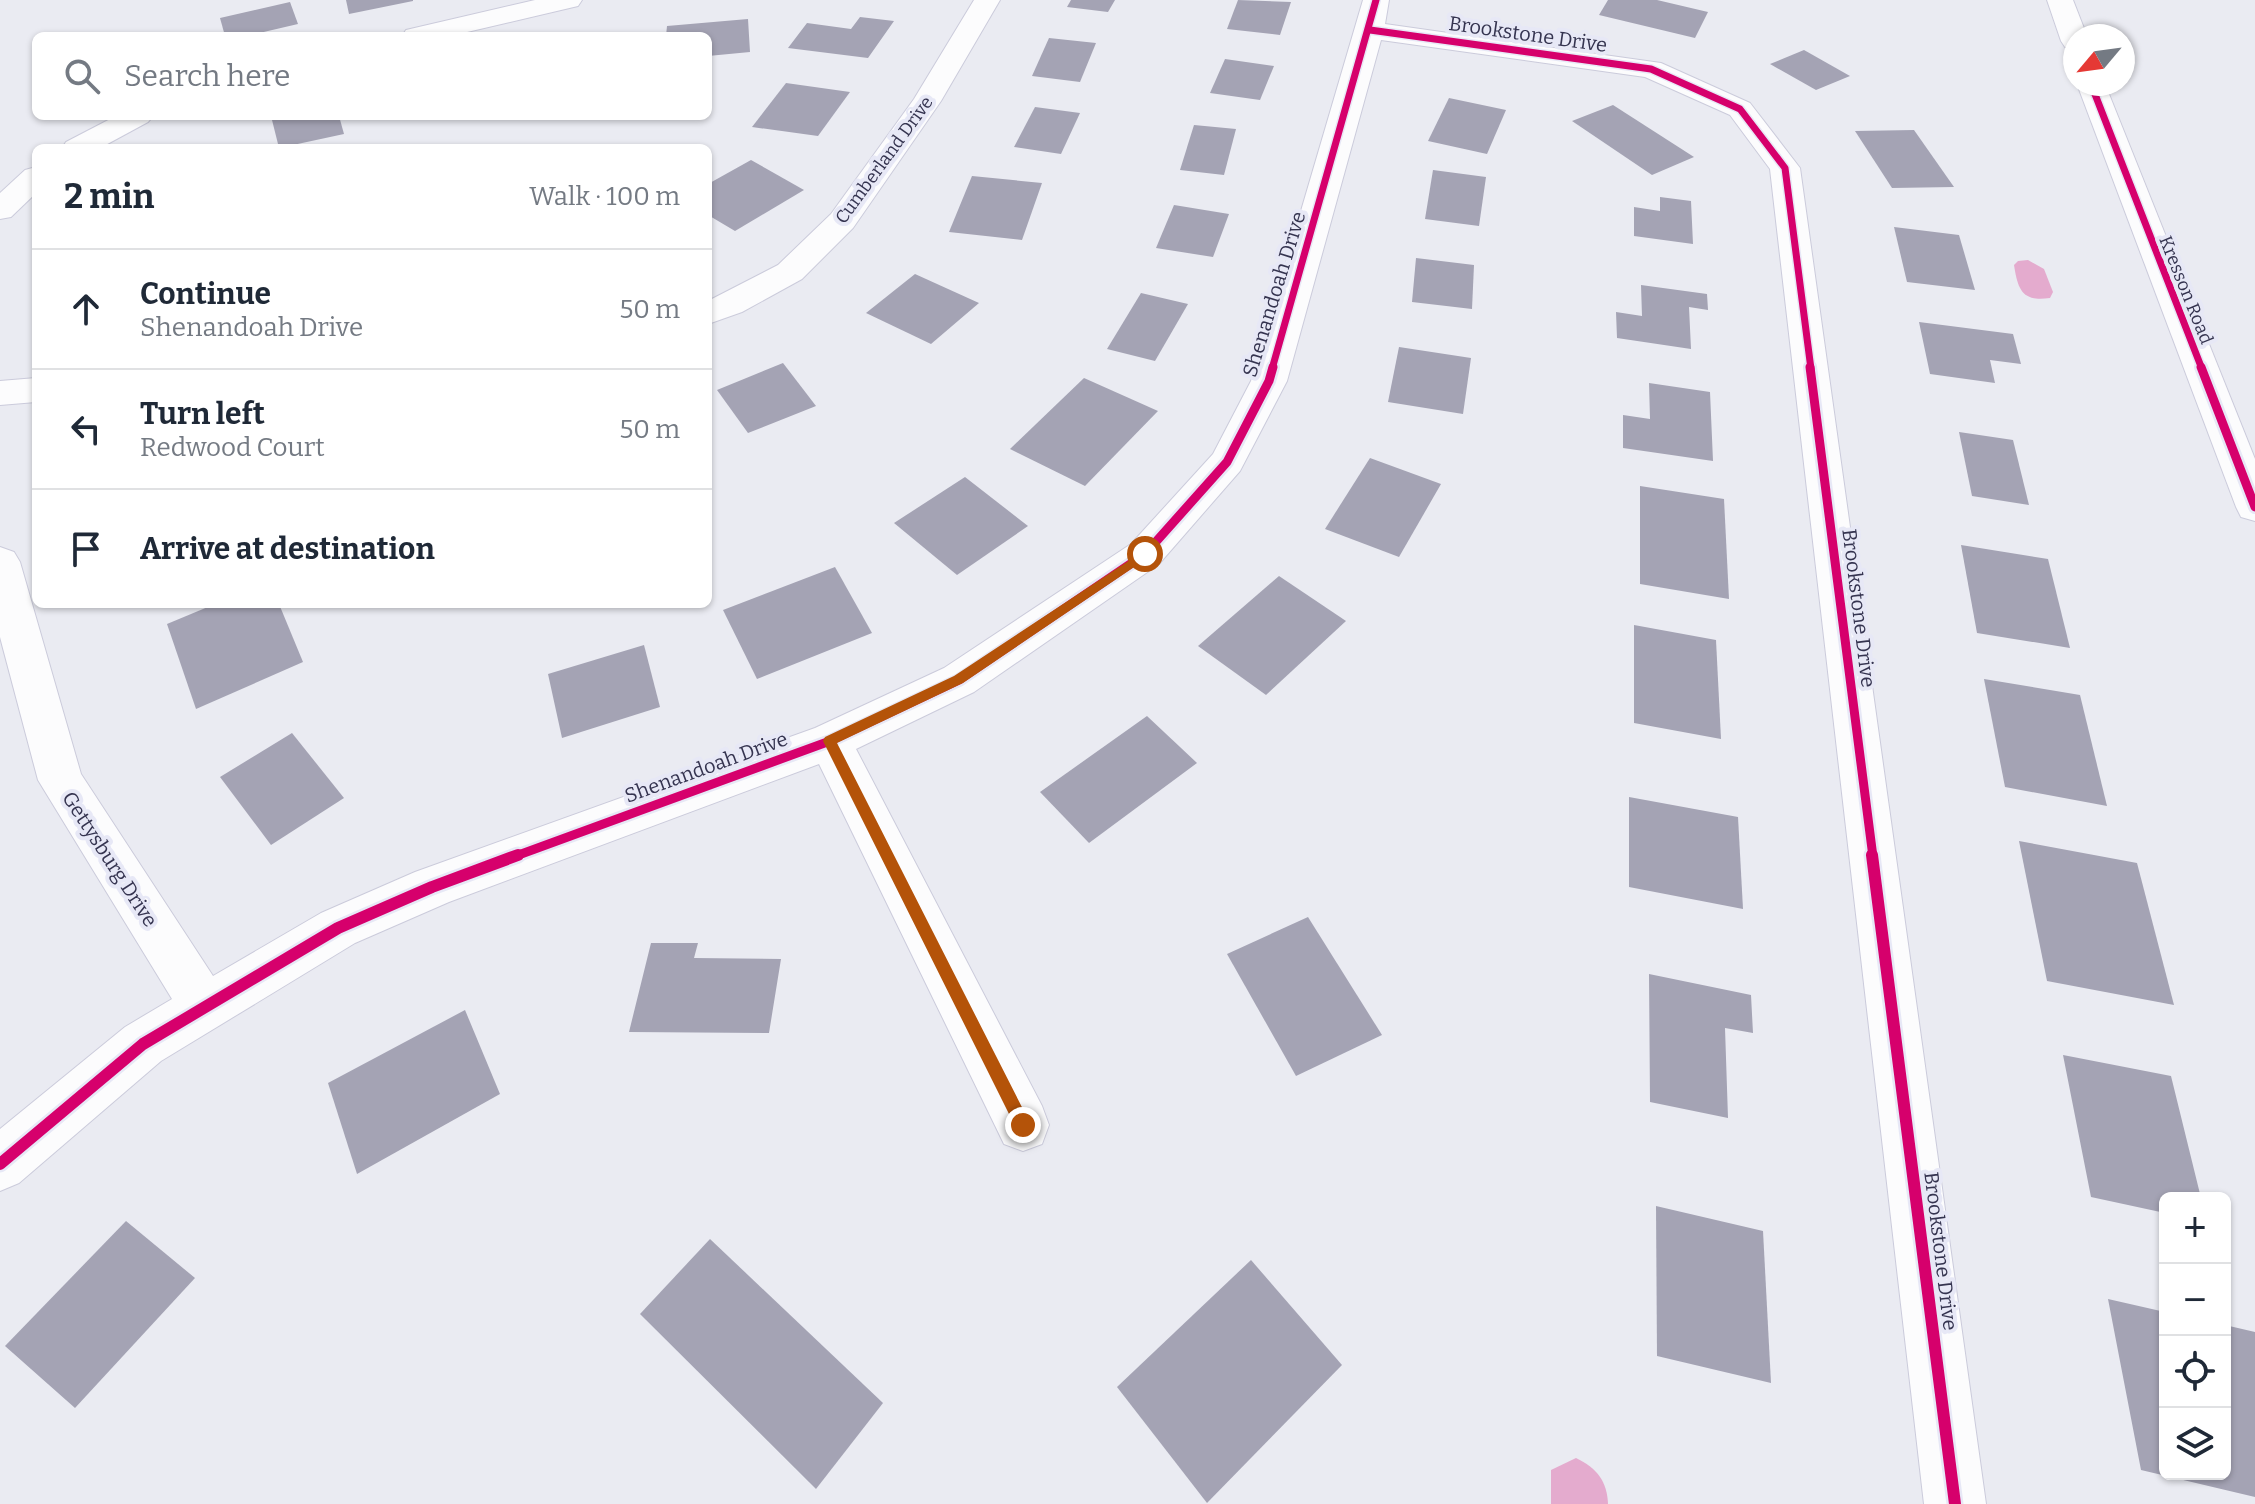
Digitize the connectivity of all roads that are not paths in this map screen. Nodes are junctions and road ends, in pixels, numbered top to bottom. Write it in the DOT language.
graph roads {
  1 [pos="569,0"];
  2 [pos="987,0"];
  3 [pos="2060,0"];
  4 [pos="1373,15"];
  5 [pos="2069,24"];
  6 [pos="433,32"];
  7 [pos="2096,96"];
  8 [pos="130,120"];
  9 [pos="85,144"];
  10 [pos="32,180"];
  11 [pos="0,210"];
  12 [pos="712,312"];
  13 [pos="32,390"];
  14 [pos="0,393"];
  15 [pos="2255,507"];
  16 [pos="0,562"];
  17 [pos="830,741"];
  18 [pos="205,1007"];
  19 [pos="1023,1125"];
  20 [pos="0,1164"];
  21 [pos="1955,1504"];
  1 -- 6 [label="street"];
  2 -- 12 [label="street, Cumberland Drive"];
  3 -- 5 [label="street"];
  4 -- 17 [label="street, Shenandoah Drive"];
  4 -- 21 [label="street, Brookstone Drive"];
  7 -- 15 [label="street, Kresson Road"];
  8 -- 9 [label="street"];
  10 -- 11 [label="street"];
  13 -- 14 [label="street"];
  16 -- 18 [label="street, Gettysburg Drive"];
  17 -- 18 [label="street, Shenandoah Drive"];
  17 -- 19 [label="street"];
  18 -- 20 [label="street, Shenandoah Drive"];
}
